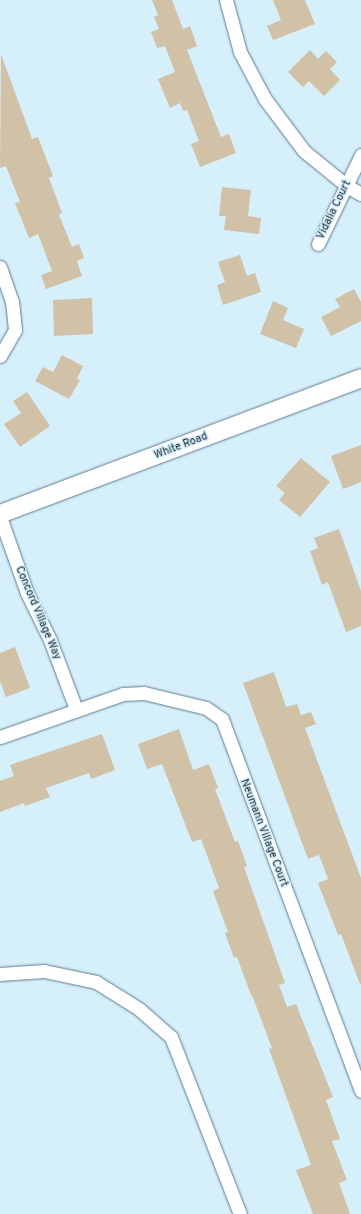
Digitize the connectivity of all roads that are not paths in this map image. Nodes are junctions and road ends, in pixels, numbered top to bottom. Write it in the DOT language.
graph roads {
  1 [pos="226,0"];
  2 [pos="361,155"];
  3 [pos="347,186"];
  4 [pos="361,194"];
  5 [pos="318,244"];
  6 [pos="0,267"];
  7 [pos="0,356"];
  8 [pos="361,378"];
  9 [pos="0,515"];
  10 [pos="76,709"];
  11 [pos="0,737"];
  12 [pos="0,974"];
  13 [pos="361,1091"];
  14 [pos="240,1214"];
  1 -- 3 [label="street"];
  2 -- 3 [label="street, Vidalia Court"];
  3 -- 4 [label="street"];
  3 -- 5 [label="street, Vidalia Court"];
  6 -- 7 [label="street"];
  8 -- 9 [label="street, White Road"];
  9 -- 10 [label="street, Concord Village Way"];
  10 -- 11 [label="street, Neumann Village Court"];
  10 -- 13 [label="street, Neumann Village Court"];
  12 -- 14 [label="street"];
}
